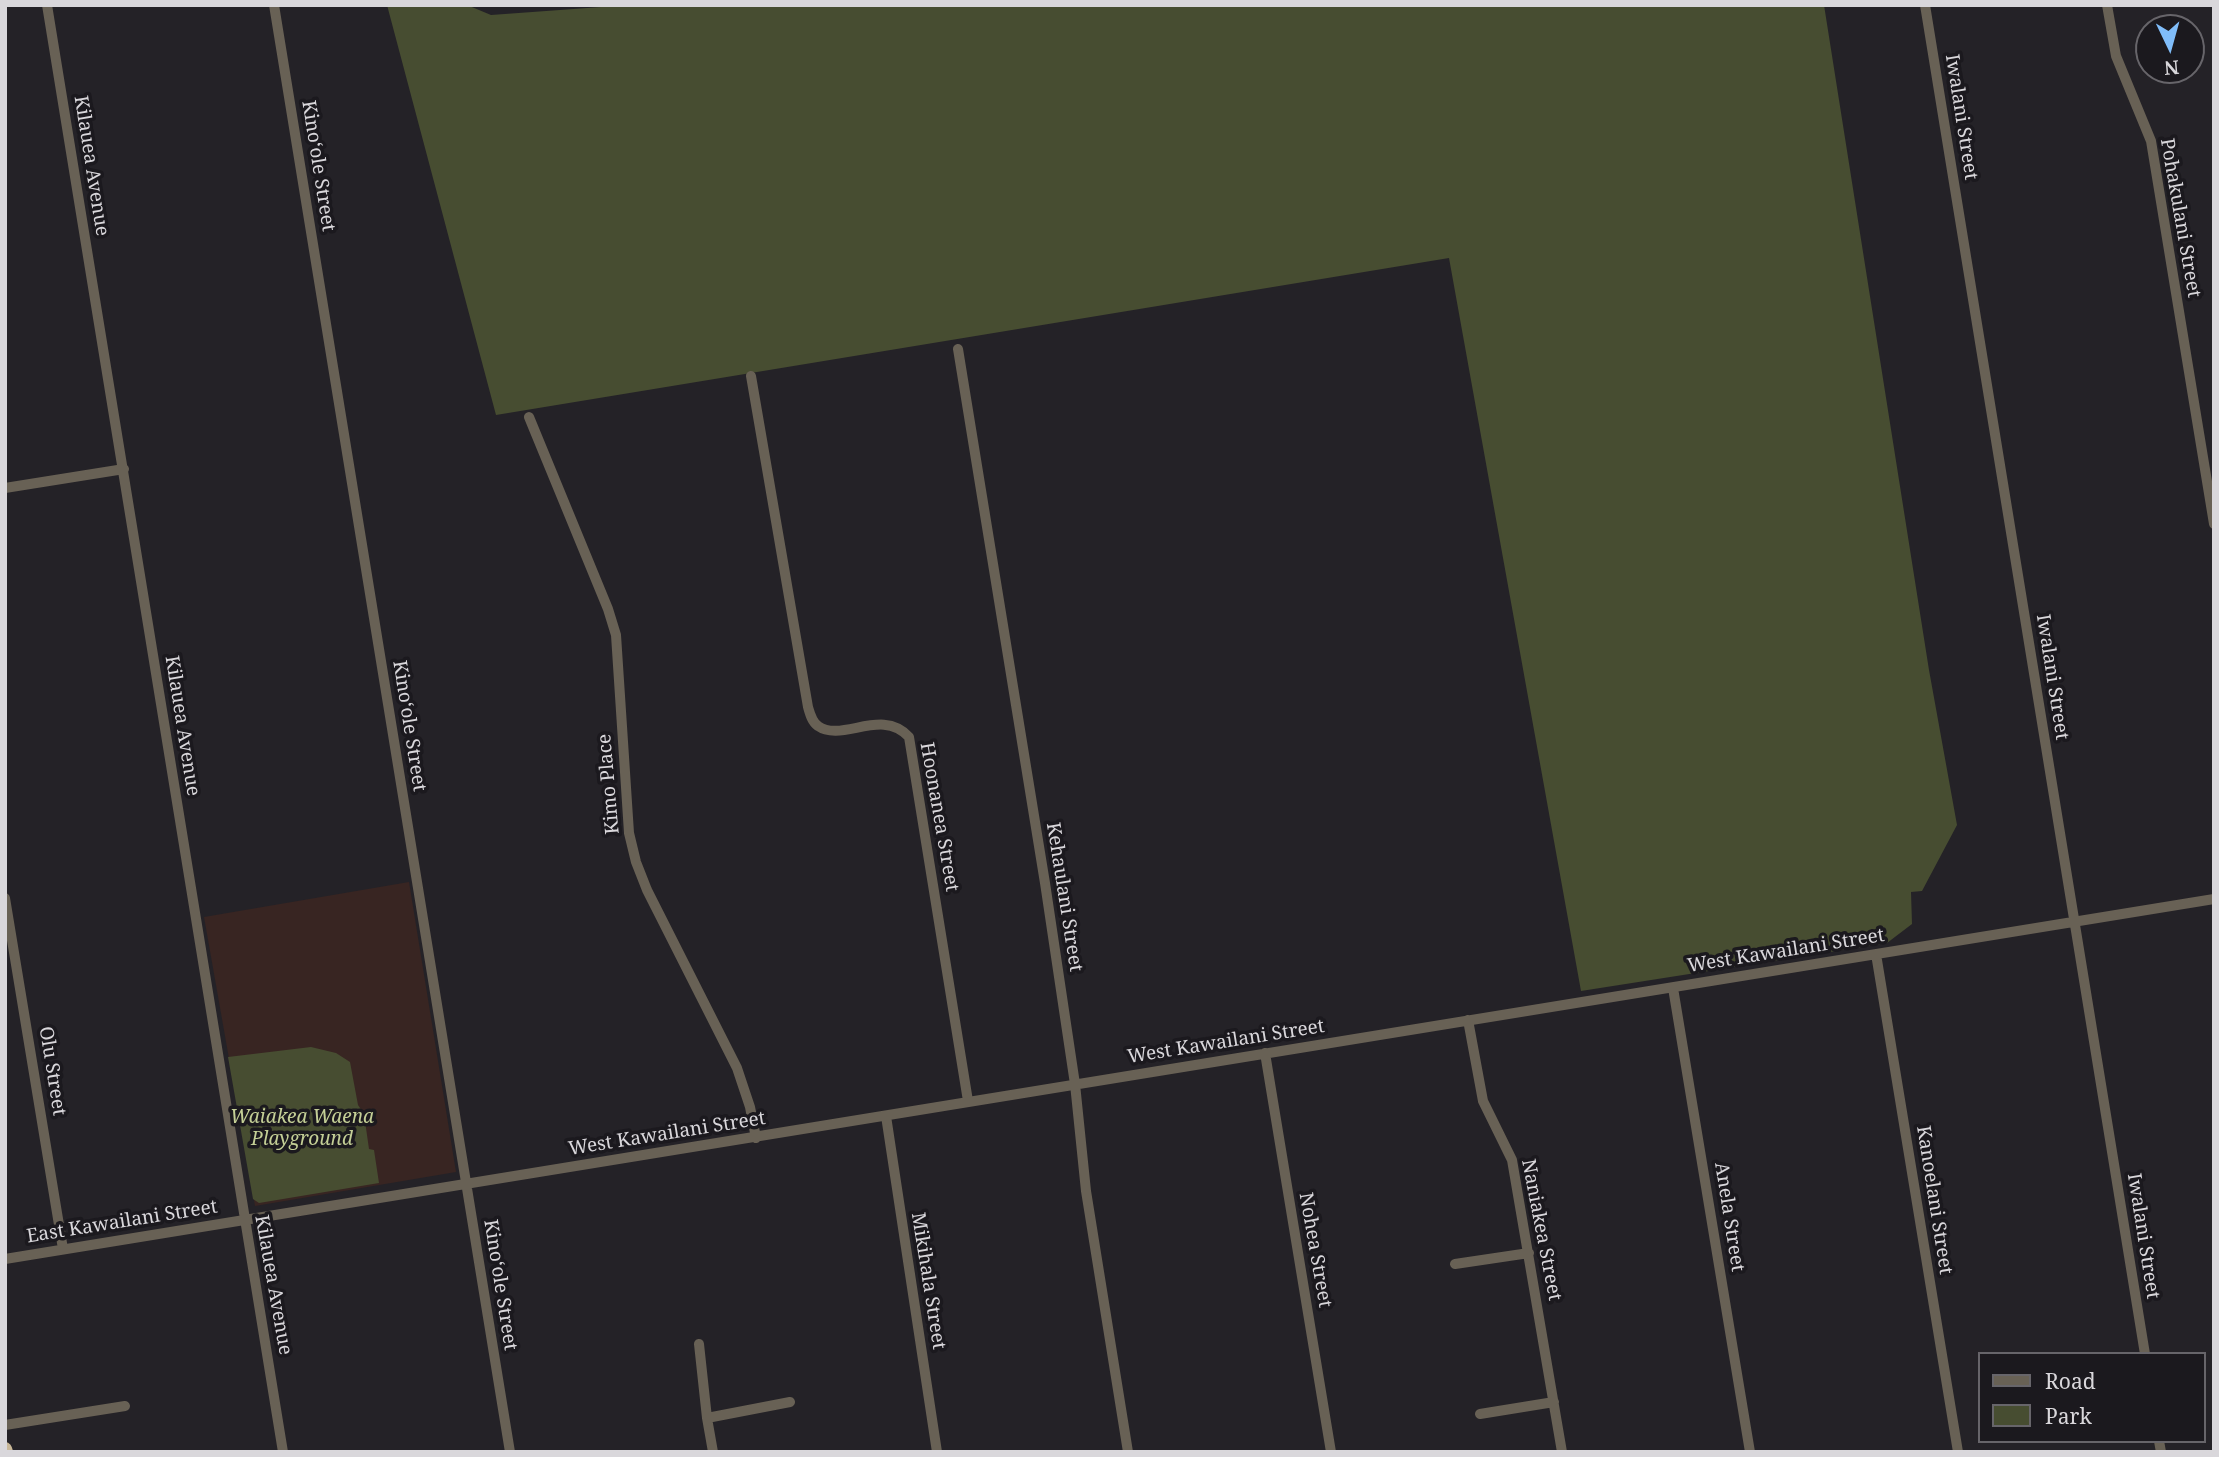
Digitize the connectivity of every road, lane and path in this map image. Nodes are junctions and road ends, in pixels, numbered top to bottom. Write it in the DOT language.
graph roads {
  1 [pos="47,5"];
  2 [pos="274,5"];
  3 [pos="1926,5"];
  4 [pos="2107,5"];
  5 [pos="958,349"];
  6 [pos="751,376"];
  7 [pos="529,417"];
  8 [pos="124,469"];
  9 [pos="5,488"];
  10 [pos="2214,524"];
  11 [pos="5,898"];
  12 [pos="2214,899"];
  13 [pos="2074,922"];
  14 [pos="1876,954"];
  15 [pos="1674,988"];
  16 [pos="1468,1020"];
  17 [pos="1265,1053"];
  18 [pos="1075,1084"];
  19 [pos="968,1101"];
  20 [pos="886,1116"];
  21 [pos="756,1138"];
  22 [pos="465,1184"];
  23 [pos="244,1220"];
  24 [pos="64,1249"];
  25 [pos="1529,1253"];
  26 [pos="5,1259"];
  27 [pos="1455,1264"];
  28 [pos="699,1344"];
  29 [pos="2145,1352"];
  30 [pos="790,1402"];
  31 [pos="1554,1402"];
  32 [pos="125,1406"];
  33 [pos="1479,1414"];
  34 [pos="707,1418"];
  35 [pos="5,1425"];
  36 [pos="283,1452"];
  37 [pos="510,1452"];
  38 [pos="713,1452"];
  39 [pos="937,1452"];
  40 [pos="1128,1452"];
  41 [pos="1331,1452"];
  42 [pos="1562,1452"];
  43 [pos="1750,1452"];
  44 [pos="1958,1452"];
  1 -- 8 [label="street, Kilauea Avenue"];
  2 -- 22 [label="street, Kinoʻole Street"];
  3 -- 13 [label="street, Iwalani Street"];
  4 -- 10 [label="street, Pohakulani Street"];
  5 -- 18 [label="street, Kehaulani Street"];
  6 -- 19 [label="street, Hoonanea Street"];
  7 -- 21 [label="street, Kimo Place"];
  8 -- 9 [label="street"];
  8 -- 23 [label="street, Kilauea Avenue"];
  11 -- 24 [label="street, Olu Street"];
  12 -- 13 [label="street, West Kawailani Street"];
  13 -- 14 [label="street, West Kawailani Street"];
  13 -- 29 [label="street, Iwalani Street"];
  14 -- 15 [label="street, West Kawailani Street"];
  14 -- 44 [label="street, Kanoelani Street"];
  15 -- 16 [label="street, West Kawailani Street"];
  15 -- 43 [label="street, Anela Street"];
  16 -- 17 [label="street, West Kawailani Street"];
  16 -- 25 [label="street, Naniakea Street"];
  17 -- 18 [label="street, West Kawailani Street"];
  17 -- 41 [label="street, Nohea Street"];
  18 -- 19 [label="street, West Kawailani Street"];
  18 -- 40 [label="street, Kehaulani Street"];
  19 -- 20 [label="street, West Kawailani Street"];
  20 -- 21 [label="street, West Kawailani Street"];
  20 -- 39 [label="street, Mikihala Street"];
  21 -- 22 [label="street, West Kawailani Street"];
  22 -- 23 [label="street, West Kawailani Street"];
  22 -- 37 [label="street, Kinoʻole Street"];
  23 -- 24 [label="street, East Kawailani Street"];
  23 -- 36 [label="street, Kilauea Avenue"];
  24 -- 26 [label="street, East Kawailani Street"];
  25 -- 27 [label="street"];
  25 -- 31 [label="street, Naniakea Street"];
  28 -- 34 [label="street"];
  30 -- 34 [label="street"];
  31 -- 33 [label="street"];
  31 -- 42 [label="street, Naniakea Street"];
  32 -- 35 [label="street"];
  34 -- 38 [label="street"];
}
